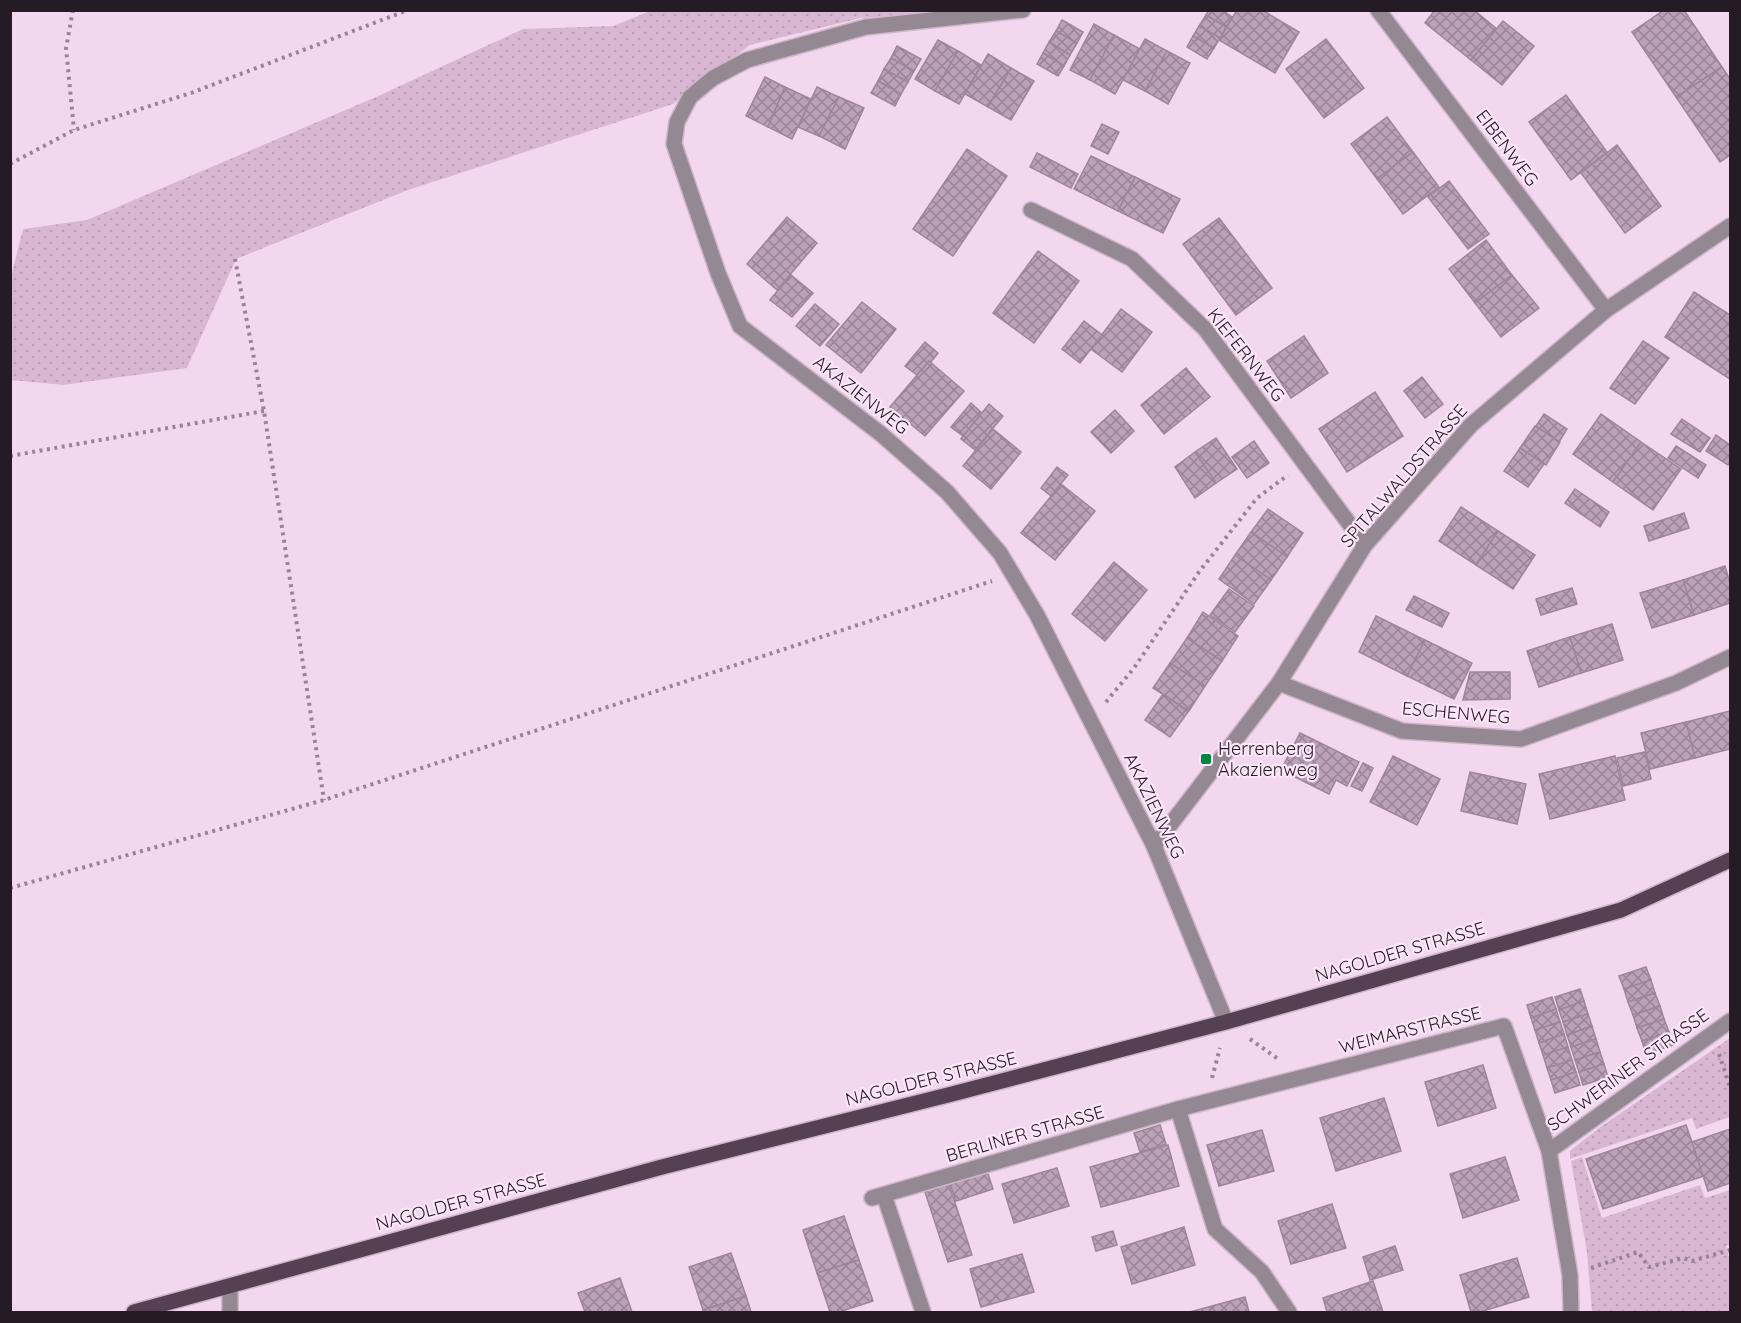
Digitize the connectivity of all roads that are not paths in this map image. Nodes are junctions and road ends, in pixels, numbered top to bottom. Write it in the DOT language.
graph roads {
  1 [pos="1023,10"];
  2 [pos="1378,10"];
  3 [pos="1031,210"];
  4 [pos="1731,226"];
  5 [pos="1606,310"];
  6 [pos="1365,545"];
  7 [pos="1731,657"];
  8 [pos="1279,683"];
  9 [pos="1154,846"];
  10 [pos="1731,860"];
  11 [pos="1731,1021"];
  12 [pos="1226,1022"];
  13 [pos="1178,1109"];
  14 [pos="1549,1150"];
  15 [pos="230,1286"];
  16 [pos="134,1312"];
  17 [pos="230,1312"];
  18 [pos="924,1312"];
  19 [pos="1289,1312"];
  20 [pos="1571,1312"];
  1 -- 9 [label="street, AKAZIENWEG"];
  2 -- 5 [label="street, EIBENWEG"];
  3 -- 6 [label="street, KIEFERNWEG"];
  4 -- 5 [label="street, SPITALWALDSTRASSE"];
  5 -- 6 [label="street, SPITALWALDSTRASSE"];
  6 -- 8 [label="street, SPITALWALDSTRASSE"];
  7 -- 8 [label="street, ESCHENWEG"];
  8 -- 9 [label="street, SPITALWALDSTRASSE"];
  9 -- 12 [label="street, AKAZIENWEG"];
  10 -- 12 [label="main road, NAGOLDER STRASSE"];
  11 -- 14 [label="street, SCHWERINER STRASSE"];
  12 -- 15 [label="main road, NAGOLDER STRASSE"];
  13 -- 14 [label="street, WEIMARSTRASSE"];
  13 -- 18 [label="street, BERLINER STRASSE"];
  13 -- 19 [label="street"];
  14 -- 20 [label="street, WEIMARSTRASSE"];
  15 -- 16 [label="main road, NAGOLDER STRASSE"];
  15 -- 17 [label="street"];
}
